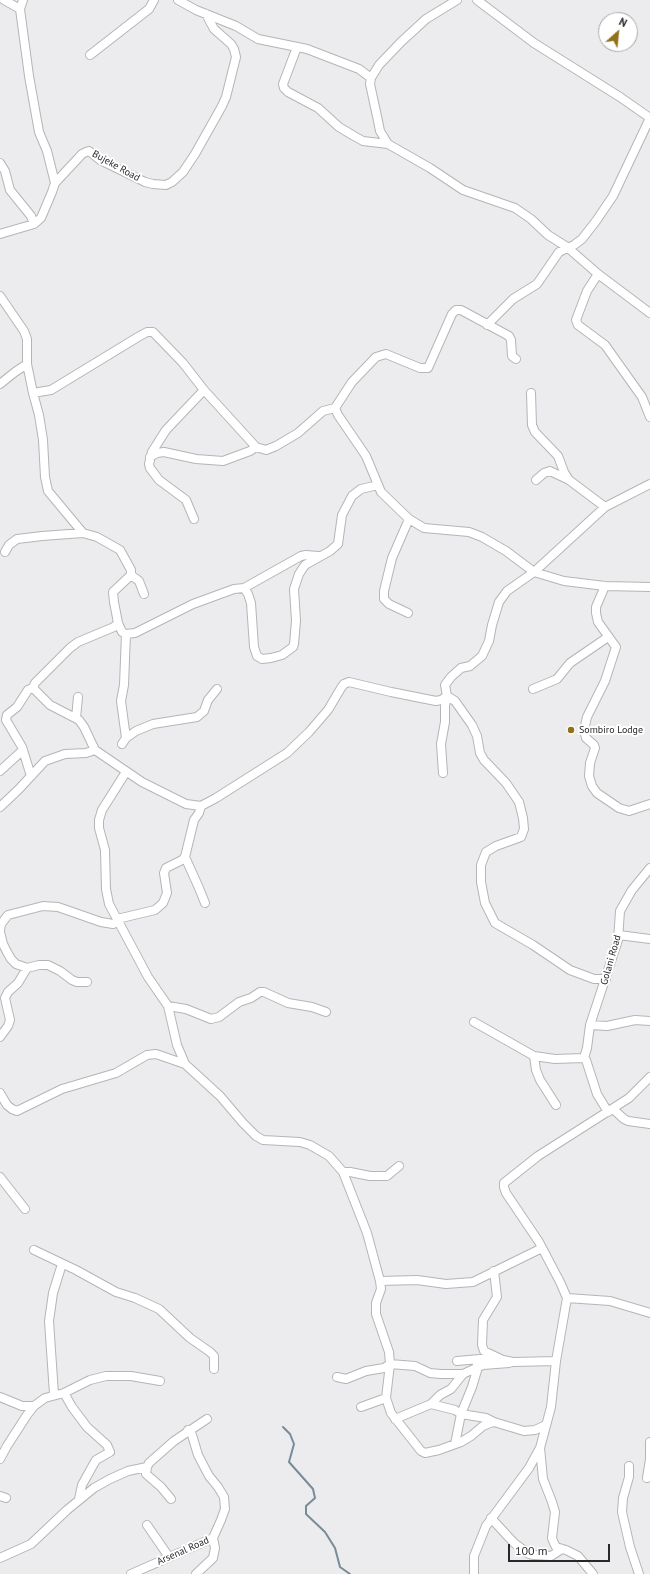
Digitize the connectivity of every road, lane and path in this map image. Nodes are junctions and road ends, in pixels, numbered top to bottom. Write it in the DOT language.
graph roads {
  1 [pos="4,0"];
  2 [pos="23,0"];
  3 [pos="154,0"];
  4 [pos="178,0"];
  5 [pos="457,0"];
  6 [pos="477,0"];
  7 [pos="20,9"];
  8 [pos="206,14"];
  9 [pos="297,48"];
  10 [pos="90,55"];
  11 [pos="371,78"];
  12 [pos="650,118"];
  13 [pos="388,144"];
  14 [pos="0,163"];
  15 [pos="55,182"];
  16 [pos="34,224"];
  17 [pos="0,234"];
  18 [pos="567,247"];
  19 [pos="598,274"];
  20 [pos="0,296"];
  21 [pos="650,313"];
  22 [pos="487,325"];
  23 [pos="516,360"];
  24 [pos="27,364"];
  25 [pos="0,384"];
  26 [pos="204,390"];
  27 [pos="33,393"];
  28 [pos="531,394"];
  29 [pos="335,408"];
  30 [pos="650,417"];
  31 [pos="256,447"];
  32 [pos="150,457"];
  33 [pos="536,480"];
  34 [pos="569,480"];
  35 [pos="650,484"];
  36 [pos="378,485"];
  37 [pos="605,507"];
  38 [pos="194,519"];
  39 [pos="409,519"];
  40 [pos="83,533"];
  41 [pos="5,552"];
  42 [pos="319,556"];
  43 [pos="534,572"];
  44 [pos="131,575"];
  45 [pos="605,586"];
  46 [pos="244,588"];
  47 [pos="650,588"];
  48 [pos="144,594"];
  49 [pos="408,613"];
  50 [pos="118,622"];
  51 [pos="126,634"];
  52 [pos="608,637"];
  53 [pos="32,688"];
  54 [pos="216,689"];
  55 [pos="533,689"];
  56 [pos="447,696"];
  57 [pos="78,697"];
  58 [pos="3,718"];
  59 [pos="76,718"];
  60 [pos="23,750"];
  61 [pos="94,750"];
  62 [pos="0,771"];
  63 [pos="126,772"];
  64 [pos="443,773"];
  65 [pos="31,776"];
  66 [pos="650,804"];
  67 [pos="201,806"];
  68 [pos="0,807"];
  69 [pos="184,857"];
  70 [pos="650,868"];
  71 [pos="204,903"];
  72 [pos="118,921"];
  73 [pos="0,931"];
  74 [pos="619,935"];
  75 [pos="650,939"];
  76 [pos="27,968"];
  77 [pos="606,979"];
  78 [pos="87,982"];
  79 [pos="168,1006"];
  80 [pos="326,1012"];
  81 [pos="650,1021"];
  82 [pos="474,1022"];
  83 [pos="590,1025"];
  84 [pos="0,1036"];
  85 [pos="534,1056"];
  86 [pos="584,1058"];
  87 [pos="185,1064"];
  88 [pos="650,1077"];
  89 [pos="0,1093"];
  90 [pos="556,1105"];
  91 [pos="611,1110"];
  92 [pos="650,1124"];
  93 [pos="399,1166"];
  94 [pos="342,1172"];
  95 [pos="0,1177"];
  96 [pos="25,1209"];
  97 [pos="542,1248"];
  98 [pos="34,1250"];
  99 [pos="62,1264"];
  100 [pos="494,1271"];
  101 [pos="380,1281"];
  102 [pos="567,1298"];
  103 [pos="650,1314"];
  104 [pos="503,1360"];
  105 [pos="458,1361"];
  106 [pos="556,1361"];
  107 [pos="514,1362"];
  108 [pos="479,1363"];
  109 [pos="390,1364"];
  110 [pos="214,1369"];
  111 [pos="466,1373"];
  112 [pos="337,1377"];
  113 [pos="160,1381"];
  114 [pos="64,1393"];
  115 [pos="54,1394"];
  116 [pos="0,1397"];
  117 [pos="386,1398"];
  118 [pos="431,1404"];
  119 [pos="34,1406"];
  120 [pos="360,1407"];
  121 [pos="461,1414"];
  122 [pos="207,1418"];
  123 [pos="395,1419"];
  124 [pos="494,1422"];
  125 [pos="546,1426"];
  126 [pos="188,1430"];
  127 [pos="650,1442"];
  128 [pos="454,1444"];
  129 [pos="540,1448"];
  130 [pos="0,1459"];
  131 [pos="629,1466"];
  132 [pos="147,1467"];
  133 [pos="647,1478"];
  134 [pos="171,1499"];
  135 [pos="79,1500"];
  136 [pos="491,1518"];
  137 [pos="147,1526"];
  138 [pos="213,1538"];
  139 [pos="562,1549"];
  140 [pos="169,1557"];
  141 [pos="0,1558"];
  142 [pos="131,1574"];
  143 [pos="196,1574"];
  144 [pos="474,1574"];
  145 [pos="593,1574"];
  146 [pos="639,1574"];
  1 -- 7 [label="street"];
  2 -- 7 [label="street"];
  3 -- 10 [label="street"];
  4 -- 8 [label="street"];
  5 -- 11 [label="street"];
  6 -- 12 [label="street"];
  7 -- 15 [label="street"];
  8 -- 9 [label="street"];
  8 -- 15 [label="street, Bujeke Road"];
  9 -- 11 [label="street"];
  9 -- 13 [label="street"];
  11 -- 13 [label="street"];
  12 -- 18 [label="street"];
  13 -- 18 [label="street"];
  14 -- 16 [label="street"];
  15 -- 16 [label="street, Bujeke Road"];
  16 -- 17 [label="street"];
  18 -- 19 [label="street"];
  18 -- 22 [label="street"];
  19 -- 21 [label="street"];
  19 -- 30 [label="street"];
  20 -- 24 [label="street"];
  22 -- 23 [label="street"];
  22 -- 29 [label="street"];
  24 -- 25 [label="street"];
  24 -- 27 [label="street"];
  26 -- 27 [label="street"];
  26 -- 31 [label="street"];
  26 -- 32 [label="street"];
  27 -- 40 [label="street"];
  28 -- 34 [label="street"];
  29 -- 31 [label="street"];
  29 -- 36 [label="street"];
  31 -- 32 [label="street"];
  32 -- 38 [label="street"];
  33 -- 34 [label="street"];
  34 -- 37 [label="street"];
  35 -- 37 [label="street"];
  36 -- 39 [label="street"];
  36 -- 42 [label="street"];
  37 -- 43 [label="street"];
  39 -- 43 [label="street"];
  39 -- 49 [label="street"];
  40 -- 41 [label="street"];
  40 -- 44 [label="street"];
  42 -- 46 [label="street"];
  42 -- 46 [label="street"];
  43 -- 45 [label="street"];
  43 -- 56 [label="street"];
  44 -- 48 [label="street"];
  44 -- 50 [label="street"];
  45 -- 47 [label="street"];
  45 -- 52 [label="street"];
  46 -- 51 [label="street"];
  50 -- 51 [label="street"];
  50 -- 53 [label="street"];
  51 -- 54 [label="street"];
  52 -- 55 [label="street"];
  52 -- 66 [label="street"];
  53 -- 58 [label="street"];
  53 -- 59 [label="street"];
  56 -- 64 [label="street"];
  56 -- 67 [label="street"];
  56 -- 77 [label="street"];
  57 -- 59 [label="street"];
  58 -- 60 [label="street"];
  59 -- 61 [label="street"];
  60 -- 62 [label="street"];
  60 -- 65 [label="street"];
  61 -- 63 [label="street"];
  61 -- 65 [label="street"];
  63 -- 67 [label="street"];
  63 -- 72 [label="street"];
  65 -- 68 [label="street"];
  67 -- 69 [label="street"];
  69 -- 71 [label="street"];
  69 -- 72 [label="street"];
  70 -- 74 [label="street, Golani Road"];
  72 -- 73 [label="street"];
  72 -- 79 [label="street"];
  73 -- 76 [label="street"];
  74 -- 75 [label="street"];
  74 -- 77 [label="street, Golani Road"];
  76 -- 78 [label="street"];
  76 -- 84 [label="street"];
  77 -- 83 [label="street, Golani Road"];
  79 -- 80 [label="street"];
  79 -- 87 [label="street"];
  81 -- 83 [label="street"];
  82 -- 85 [label="street"];
  83 -- 86 [label="street, Golani Road"];
  85 -- 86 [label="street"];
  85 -- 90 [label="street"];
  86 -- 91 [label="street"];
  87 -- 89 [label="street"];
  87 -- 94 [label="street"];
  88 -- 91 [label="street"];
  91 -- 92 [label="street"];
  91 -- 97 [label="street"];
  93 -- 94 [label="street"];
  94 -- 101 [label="street"];
  95 -- 96 [label="street"];
  97 -- 100 [label="street"];
  97 -- 102 [label="street"];
  98 -- 99 [label="street"];
  99 -- 110 [label="street"];
  99 -- 115 [label="street"];
  100 -- 101 [label="street"];
  100 -- 104 [label="street"];
  101 -- 109 [label="street"];
  102 -- 103 [label="street"];
  102 -- 106 [label="street"];
  104 -- 107 [label="street"];
  104 -- 108 [label="street"];
  105 -- 108 [label="street"];
  106 -- 107 [label="street"];
  106 -- 125 [label="street"];
  107 -- 108 [label="street"];
  108 -- 111 [label="street"];
  108 -- 121 [label="street"];
  109 -- 111 [label="street"];
  109 -- 112 [label="street"];
  109 -- 117 [label="street"];
  111 -- 118 [label="street"];
  113 -- 114 [label="street"];
  114 -- 115 [label="street"];
  114 -- 135 [label="street"];
  115 -- 119 [label="street"];
  116 -- 119 [label="street"];
  117 -- 120 [label="street"];
  117 -- 123 [label="street"];
  118 -- 121 [label="street"];
  118 -- 123 [label="street"];
  119 -- 130 [label="street"];
  121 -- 124 [label="street"];
  121 -- 128 [label="street"];
  122 -- 126 [label="street"];
  123 -- 128 [label="street"];
  124 -- 125 [label="street"];
  124 -- 128 [label="street"];
  125 -- 129 [label="street"];
  126 -- 132 [label="street"];
  126 -- 138 [label="street, Arsenal Road"];
  127 -- 133 [label="street"];
  129 -- 136 [label="street"];
  129 -- 139 [label="street"];
  131 -- 146 [label="street"];
  132 -- 134 [label="street"];
  132 -- 135 [label="street"];
  135 -- 141 [label="street"];
  136 -- 139 [label="street"];
  136 -- 144 [label="street"];
  137 -- 140 [label="street"];
  138 -- 140 [label="street, Arsenal Road"];
  138 -- 143 [label="street"];
  139 -- 145 [label="street"];
  140 -- 142 [label="street, Arsenal Road"];
}
